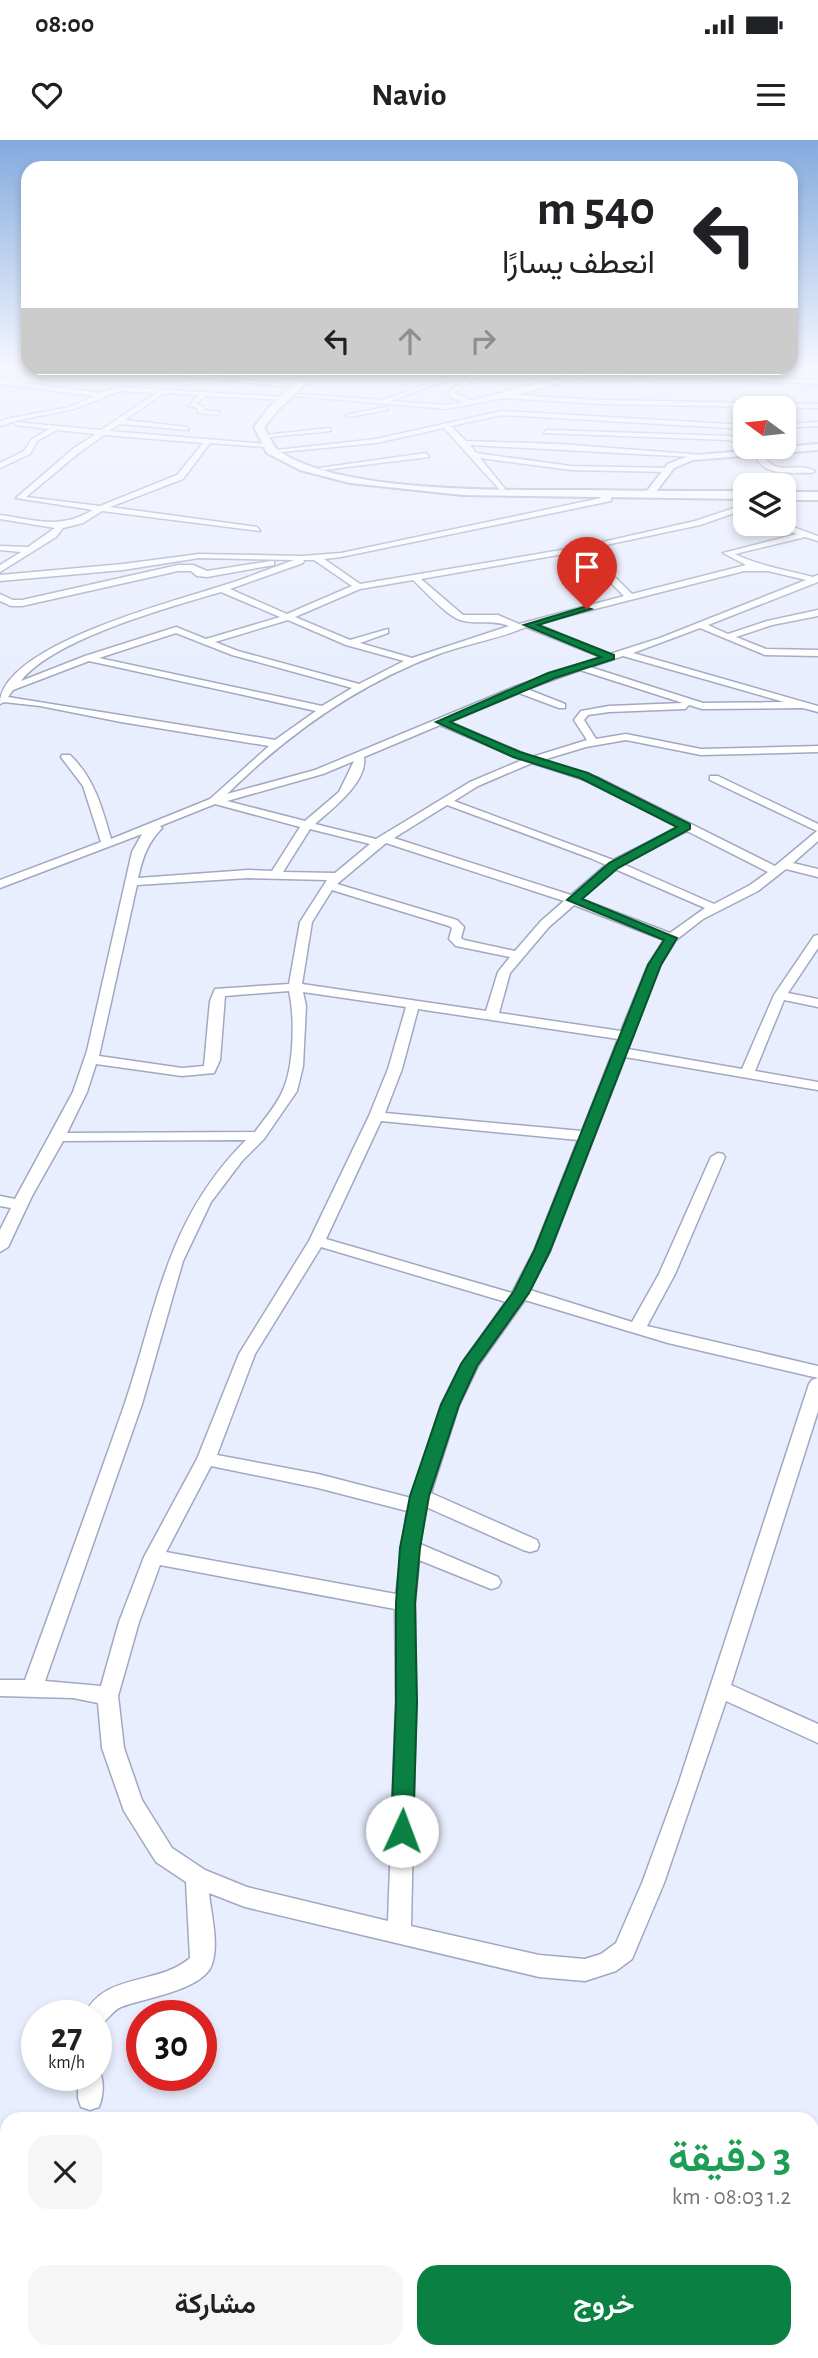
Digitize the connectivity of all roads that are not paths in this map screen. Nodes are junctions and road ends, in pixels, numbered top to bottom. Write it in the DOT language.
graph roads {
  1 [pos="50,472"];
  2 [pos="184,472"];
  3 [pos="320,472"];
  4 [pos="341,472"];
  5 [pos="487,472"];
  6 [pos="667,472"];
  7 [pos="501,489"];
  8 [pos="652,491"];
  9 [pos="600,494"];
  10 [pos="733,494"];
  11 [pos="733,494"];
  12 [pos="796,494"];
  13 [pos="818,495"];
  14 [pos="102,508"];
  15 [pos="733,513"];
  16 [pos="0,517"];
  17 [pos="60,526"];
  18 [pos="257,528"];
  19 [pos="796,530"];
  20 [pos="807,534"];
  21 [pos="818,538"];
  22 [pos="0,548"];
  23 [pos="29,550"];
  24 [pos="567,552"];
  25 [pos="313,557"];
  26 [pos="290,558"];
  27 [pos="757,567"];
  28 [pos="0,569"];
  29 [pos="85,570"];
  30 [pos="414,577"];
  31 [pos="0,578"];
  32 [pos="817,579"];
  33 [pos="109,584"];
  34 [pos="358,587"];
  35 [pos="222,589"];
  36 [pos="0,597"];
  37 [pos="631,598"];
  38 [pos="818,612"];
  39 [pos="291,617"];
  40 [pos="700,625"];
  41 [pos="524,626"];
  42 [pos="385,631"];
  43 [pos="730,636"];
  44 [pos="208,641"];
  45 [pos="349,643"];
  46 [pos="624,653"];
  47 [pos="818,653"];
  48 [pos="610,657"];
  49 [pos="88,658"];
  50 [pos="413,661"];
  51 [pos="578,666"];
  52 [pos="360,687"];
  53 [pos="11,688"];
  54 [pos="517,689"];
  55 [pos="1,700"];
  56 [pos="802,705"];
  57 [pos="562,706"];
  58 [pos="702,706"];
  59 [pos="818,709"];
  60 [pos="326,710"];
  61 [pos="441,722"];
  62 [pos="592,741"];
  63 [pos="278,744"];
  64 [pos="818,749"];
  65 [pos="66,757"];
  66 [pos="359,757"];
  67 [pos="532,760"];
  68 [pos="714,778"];
  69 [pos="214,801"];
  70 [pos="445,801"];
  71 [pos="160,824"];
  72 [pos="307,825"];
  73 [pos="686,827"];
  74 [pos="818,828"];
  75 [pos="818,834"];
  76 [pos="381,841"];
  77 [pos="107,844"];
  78 [pos="613,865"];
  79 [pos="780,868"];
  80 [pos="817,872"];
  81 [pos="276,874"];
  82 [pos="333,881"];
  83 [pos="132,882"];
  84 [pos="0,884"];
  85 [pos="573,900"];
  86 [pos="714,908"];
  87 [pos="671,938"];
  88 [pos="818,939"];
  89 [pos="516,955"];
  90 [pos="295,987"];
  91 [pos="780,995"];
  92 [pos="818,1003"];
  93 [pos="412,1005"];
  94 [pos="492,1014"];
  95 [pos="623,1044"];
  96 [pos="91,1059"];
  97 [pos="747,1073"];
  98 [pos="818,1086"];
  99 [pos="376,1116"];
  100 [pos="259,1136"];
  101 [pos="587,1136"];
  102 [pos="58,1138"];
  103 [pos="718,1157"];
  104 [pos="0,1200"];
  105 [pos="19,1205"];
  106 [pos="317,1241"];
  107 [pos="0,1247"];
  108 [pos="519,1296"];
  109 [pos="638,1327"];
  110 [pos="818,1372"];
  111 [pos="818,1384"];
  112 [pos="206,1459"];
  113 [pos="418,1502"];
  114 [pos="530,1545"];
  115 [pos="410,1548"];
  116 [pos="154,1557"];
  117 [pos="491,1582"];
  118 [pos="405,1603"];
  119 [pos="0,1688"];
  120 [pos="33,1688"];
  121 [pos="720,1689"];
  122 [pos="108,1696"];
  123 [pos="818,1734"];
  124 [pos="197,1877"];
  125 [pos="399,1934"];
  126 [pos="110,2000"];
  1 -- 14 [label="street"];
  2 -- 14 [label="street"];
  3 -- 9 [label="main road"];
  4 -- 7 [label="main road"];
  5 -- 7 [label="street"];
  6 -- 8 [label="street"];
  7 -- 8 [label="main road"];
  8 -- 11 [label="main road"];
  9 -- 10 [label="main road"];
  9 -- 25 [label="street"];
  12 -- 13 [label="main road"];
  14 -- 17 [label="street"];
  14 -- 18 [label="street"];
  15 -- 24 [label="street"];
  16 -- 17 [label="street"];
  17 -- 23 [label="street"];
  19 -- 20 [label="street"];
  20 -- 21 [label="street"];
  20 -- 27 [label="street"];
  22 -- 23 [label="street"];
  23 -- 28 [label="street"];
  24 -- 30 [label="street"];
  24 -- 37 [label="street"];
  25 -- 26 [label="street"];
  25 -- 34 [label="street"];
  25 -- 35 [label="street"];
  26 -- 29 [label="street"];
  26 -- 33 [label="street"];
  27 -- 32 [label="street"];
  27 -- 37 [label="street"];
  29 -- 31 [label="street"];
  29 -- 33 [label="street"];
  30 -- 34 [label="street"];
  30 -- 41 [label="street"];
  32 -- 40 [label="street"];
  33 -- 36 [label="street"];
  34 -- 39 [label="street"];
  35 -- 39 [label="street"];
  35 -- 53 [label="street"];
  37 -- 41 [label="street"];
  38 -- 43 [label="street"];
  39 -- 44 [label="street"];
  39 -- 45 [label="street"];
  40 -- 43 [label="street"];
  40 -- 46 [label="street"];
  41 -- 48 [label="street"];
  41 -- 50 [label="street"];
  42 -- 45 [label="street"];
  43 -- 47 [label="street"];
  44 -- 49 [label="street"];
  44 -- 52 [label="street"];
  45 -- 50 [label="street"];
  46 -- 48 [label="street"];
  46 -- 56 [label="street"];
  48 -- 51 [label="street"];
  49 -- 53 [label="street"];
  49 -- 60 [label="street"];
  50 -- 52 [label="street"];
  51 -- 54 [label="street"];
  51 -- 58 [label="street"];
  52 -- 60 [label="street"];
  53 -- 55 [label="street"];
  54 -- 57 [label="street"];
  54 -- 61 [label="street"];
  55 -- 63 [label="street"];
  56 -- 58 [label="street"];
  56 -- 59 [label="street"];
  58 -- 62 [label="street"];
  60 -- 63 [label="street"];
  61 -- 66 [label="street"];
  61 -- 67 [label="street"];
  62 -- 64 [label="street"];
  62 -- 67 [label="street"];
  63 -- 69 [label="street"];
  65 -- 77 [label="street"];
  66 -- 69 [label="street"];
  66 -- 72 [label="street"];
  67 -- 70 [label="street"];
  67 -- 73 [label="street"];
  68 -- 74 [label="street"];
  69 -- 71 [label="street"];
  69 -- 72 [label="street"];
  70 -- 76 [label="street"];
  70 -- 78 [label="street"];
  71 -- 77 [label="street"];
  71 -- 83 [label="street"];
  72 -- 76 [label="street"];
  72 -- 81 [label="street"];
  73 -- 78 [label="street"];
  73 -- 79 [label="street"];
  75 -- 79 [label="street"];
  76 -- 82 [label="street"];
  76 -- 85 [label="street"];
  77 -- 84 [label="street"];
  78 -- 85 [label="street"];
  78 -- 86 [label="street"];
  79 -- 80 [label="street"];
  79 -- 86 [label="street"];
  81 -- 82 [label="street"];
  81 -- 83 [label="street"];
  82 -- 89 [label="street"];
  82 -- 90 [label="street"];
  83 -- 96 [label="street"];
  85 -- 87 [label="street"];
  85 -- 89 [label="street"];
  86 -- 87 [label="street"];
  87 -- 95 [label="street"];
  88 -- 91 [label="street"];
  89 -- 94 [label="street"];
  90 -- 93 [label="street"];
  90 -- 96 [label="street"];
  90 -- 100 [label="street"];
  91 -- 92 [label="street"];
  91 -- 97 [label="street"];
  93 -- 94 [label="street"];
  93 -- 99 [label="street"];
  94 -- 95 [label="street"];
  95 -- 97 [label="street"];
  95 -- 101 [label="street"];
  96 -- 102 [label="street"];
  97 -- 98 [label="street"];
  99 -- 101 [label="street"];
  99 -- 106 [label="street"];
  100 -- 102 [label="street"];
  100 -- 120 [label="street"];
  101 -- 108 [label="street"];
  102 -- 105 [label="street"];
  103 -- 109 [label="street"];
  104 -- 105 [label="street"];
  105 -- 107 [label="street"];
  106 -- 108 [label="street"];
  106 -- 112 [label="street"];
  108 -- 109 [label="street"];
  108 -- 113 [label="street"];
  109 -- 110 [label="street"];
  111 -- 121 [label="street"];
  112 -- 113 [label="street"];
  112 -- 116 [label="street"];
  113 -- 114 [label="street"];
  113 -- 115 [label="street"];
  115 -- 117 [label="street"];
  115 -- 118 [label="street"];
  116 -- 118 [label="street"];
  116 -- 122 [label="street"];
  118 -- 125 [label="street"];
  119 -- 120 [label="street"];
  120 -- 122 [label="street"];
  121 -- 123 [label="street"];
  121 -- 125 [label="street"];
  122 -- 124 [label="street"];
  124 -- 125 [label="street"];
  124 -- 126 [label="street"];
}
